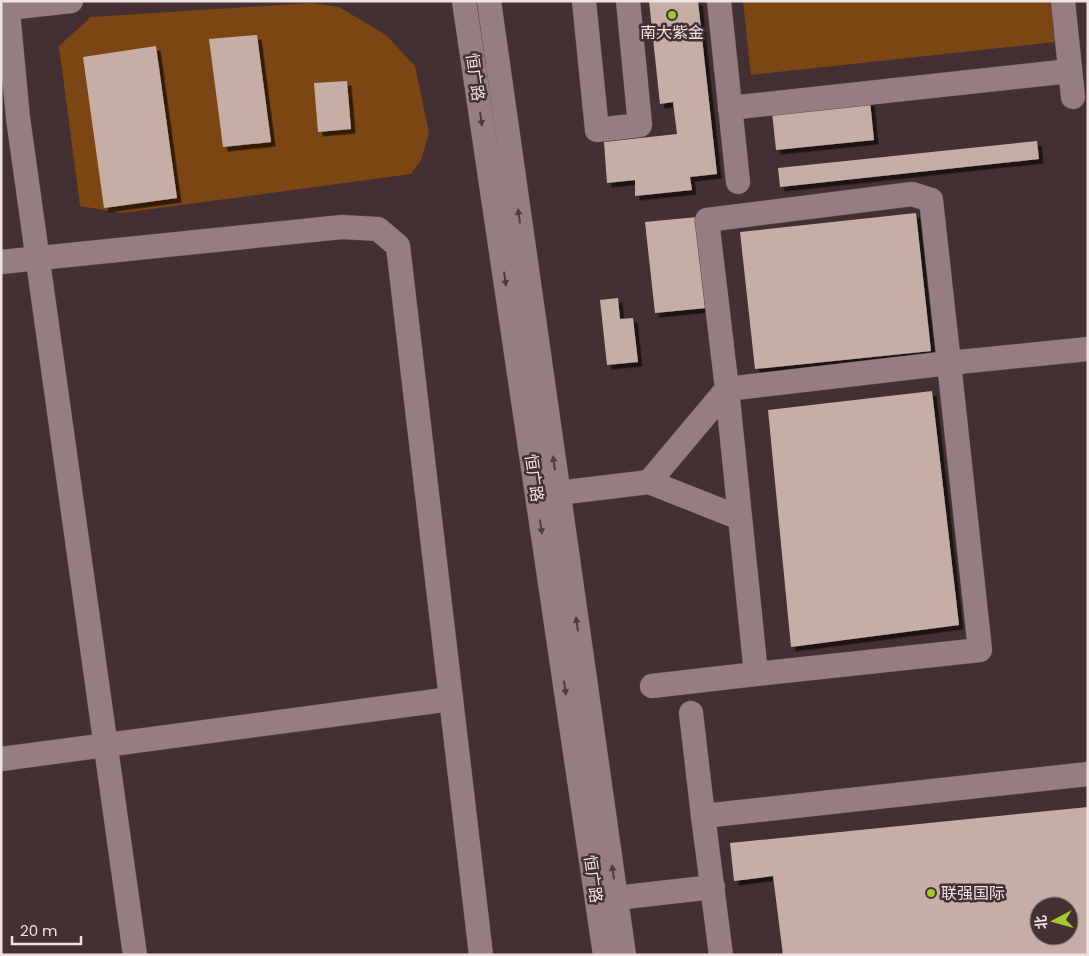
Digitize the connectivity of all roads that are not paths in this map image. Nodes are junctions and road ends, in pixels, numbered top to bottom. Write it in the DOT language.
graph roads {
  1 [pos="71,1"];
  2 [pos="464,1"];
  3 [pos="489,1"];
  4 [pos="584,1"];
  5 [pos="628,1"];
  6 [pos="719,1"];
  7 [pos="1063,1"];
  8 [pos="7,5"];
  9 [pos="1070,71"];
  10 [pos="1073,97"];
  11 [pos="730,108"];
  12 [pos="738,182"];
  13 [pos="38,258"];
  14 [pos="1,262"];
  15 [pos="1088,349"];
  16 [pos="949,363"];
  17 [pos="727,389"];
  18 [pos="649,482"];
  19 [pos="558,493"];
  20 [pos="740,518"];
  21 [pos="756,674"];
  22 [pos="652,686"];
  23 [pos="451,700"];
  24 [pos="692,713"];
  25 [pos="106,746"];
  26 [pos="1,759"];
  27 [pos="1088,774"];
  28 [pos="703,816"];
  29 [pos="713,887"];
  30 [pos="616,898"];
  31 [pos="135,955"];
  32 [pos="481,955"];
  33 [pos="605,955"];
  34 [pos="624,955"];
  35 [pos="721,955"];
  1 -- 8 [label="street"];
  2 -- 33 [label="street, 恒广路, one-way"];
  19 -- 3 [label="street, 恒广路, one-way"];
  4 -- 5 [label="street"];
  6 -- 11 [label="street"];
  7 -- 9 [label="street"];
  8 -- 13 [label="street"];
  9 -- 10 [label="street"];
  9 -- 11 [label="street"];
  11 -- 12 [label="street"];
  13 -- 14 [label="street"];
  13 -- 23 [label="street"];
  13 -- 25 [label="street"];
  15 -- 16 [label="street"];
  16 -- 17 [label="street"];
  16 -- 17 [label="street"];
  16 -- 21 [label="street"];
  17 -- 18 [label="street"];
  17 -- 20 [label="street"];
  18 -- 19 [label="street"];
  18 -- 20 [label="street"];
  30 -- 19 [label="street, 恒广路, one-way"];
  20 -- 21 [label="street"];
  21 -- 22 [label="street"];
  23 -- 25 [label="street"];
  23 -- 32 [label="street"];
  24 -- 28 [label="street"];
  25 -- 26 [label="street"];
  25 -- 31 [label="street"];
  27 -- 28 [label="street"];
  28 -- 29 [label="street"];
  29 -- 30 [label="street"];
  29 -- 35 [label="street"];
  30 -- 34 [label="street, 恒广路"];
}
